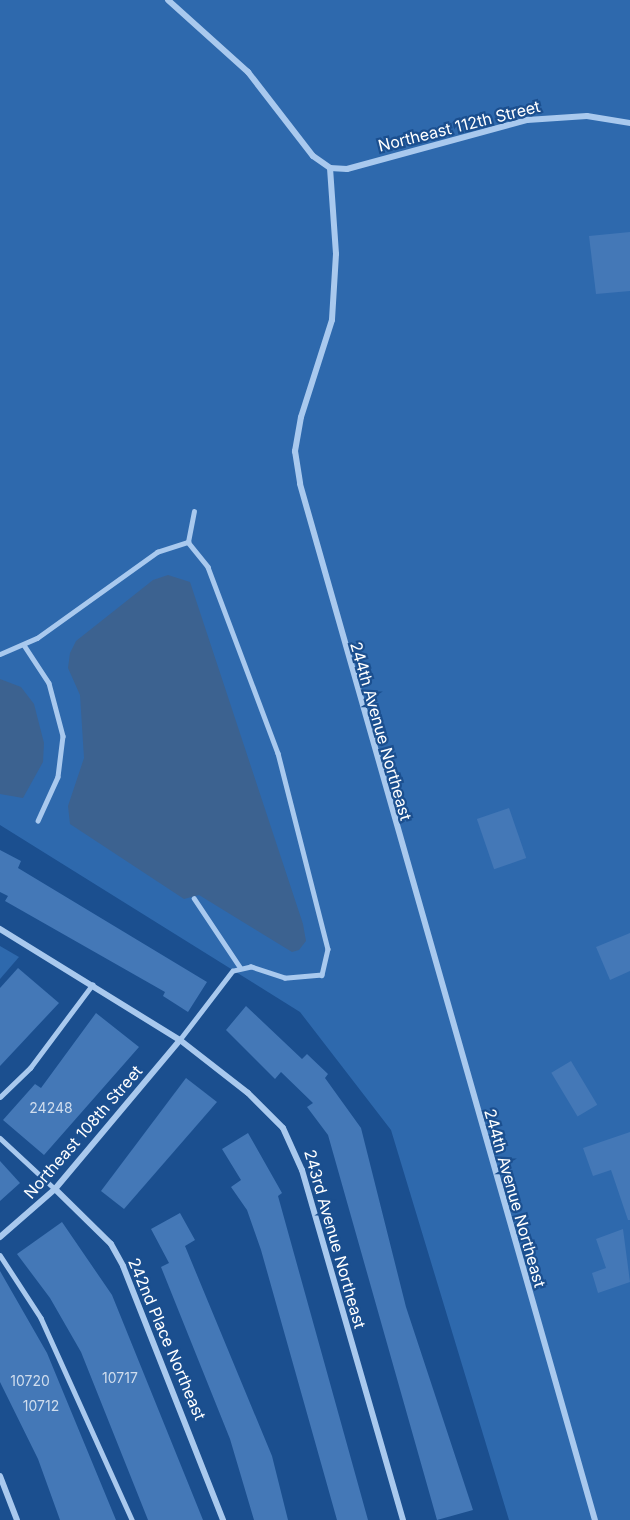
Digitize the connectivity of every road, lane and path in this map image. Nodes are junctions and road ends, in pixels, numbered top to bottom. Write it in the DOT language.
graph roads {
  1 [pos="168,0"];
  2 [pos="630,123"];
  3 [pos="330,168"];
  4 [pos="194,512"];
  5 [pos="188,542"];
  6 [pos="24,645"];
  7 [pos="0,654"];
  8 [pos="38,821"];
  9 [pos="194,898"];
  10 [pos="0,928"];
  11 [pos="240,967"];
  12 [pos="92,985"];
  13 [pos="180,1040"];
  14 [pos="0,1097"];
  15 [pos="0,1138"];
  16 [pos="55,1189"];
  17 [pos="0,1237"];
  18 [pos="0,1255"];
  19 [pos="0,1476"];
  20 [pos="17,1520"];
  21 [pos="132,1520"];
  22 [pos="223,1520"];
  23 [pos="403,1520"];
  24 [pos="595,1520"];
  1 -- 3 [label="street"];
  2 -- 3 [label="street, Northeast 112th Street"];
  3 -- 24 [label="street, 244th Avenue Northeast"];
  4 -- 5 [label="lane"];
  5 -- 6 [label="lane"];
  5 -- 11 [label="lane"];
  6 -- 7 [label="lane"];
  6 -- 8 [label="lane"];
  9 -- 11 [label="lane"];
  10 -- 12 [label="street, 243rd Avenue Northeast"];
  11 -- 13 [label="lane"];
  12 -- 13 [label="street, 243rd Avenue Northeast"];
  12 -- 14 [label="lane"];
  13 -- 16 [label="street, Northeast 108th Street"];
  13 -- 23 [label="street, 243rd Avenue Northeast"];
  15 -- 16 [label="lane"];
  16 -- 17 [label="street, Northeast 108th Street"];
  16 -- 22 [label="street, 242nd Place Northeast"];
  18 -- 21 [label="lane"];
  19 -- 20 [label="street"];
}
